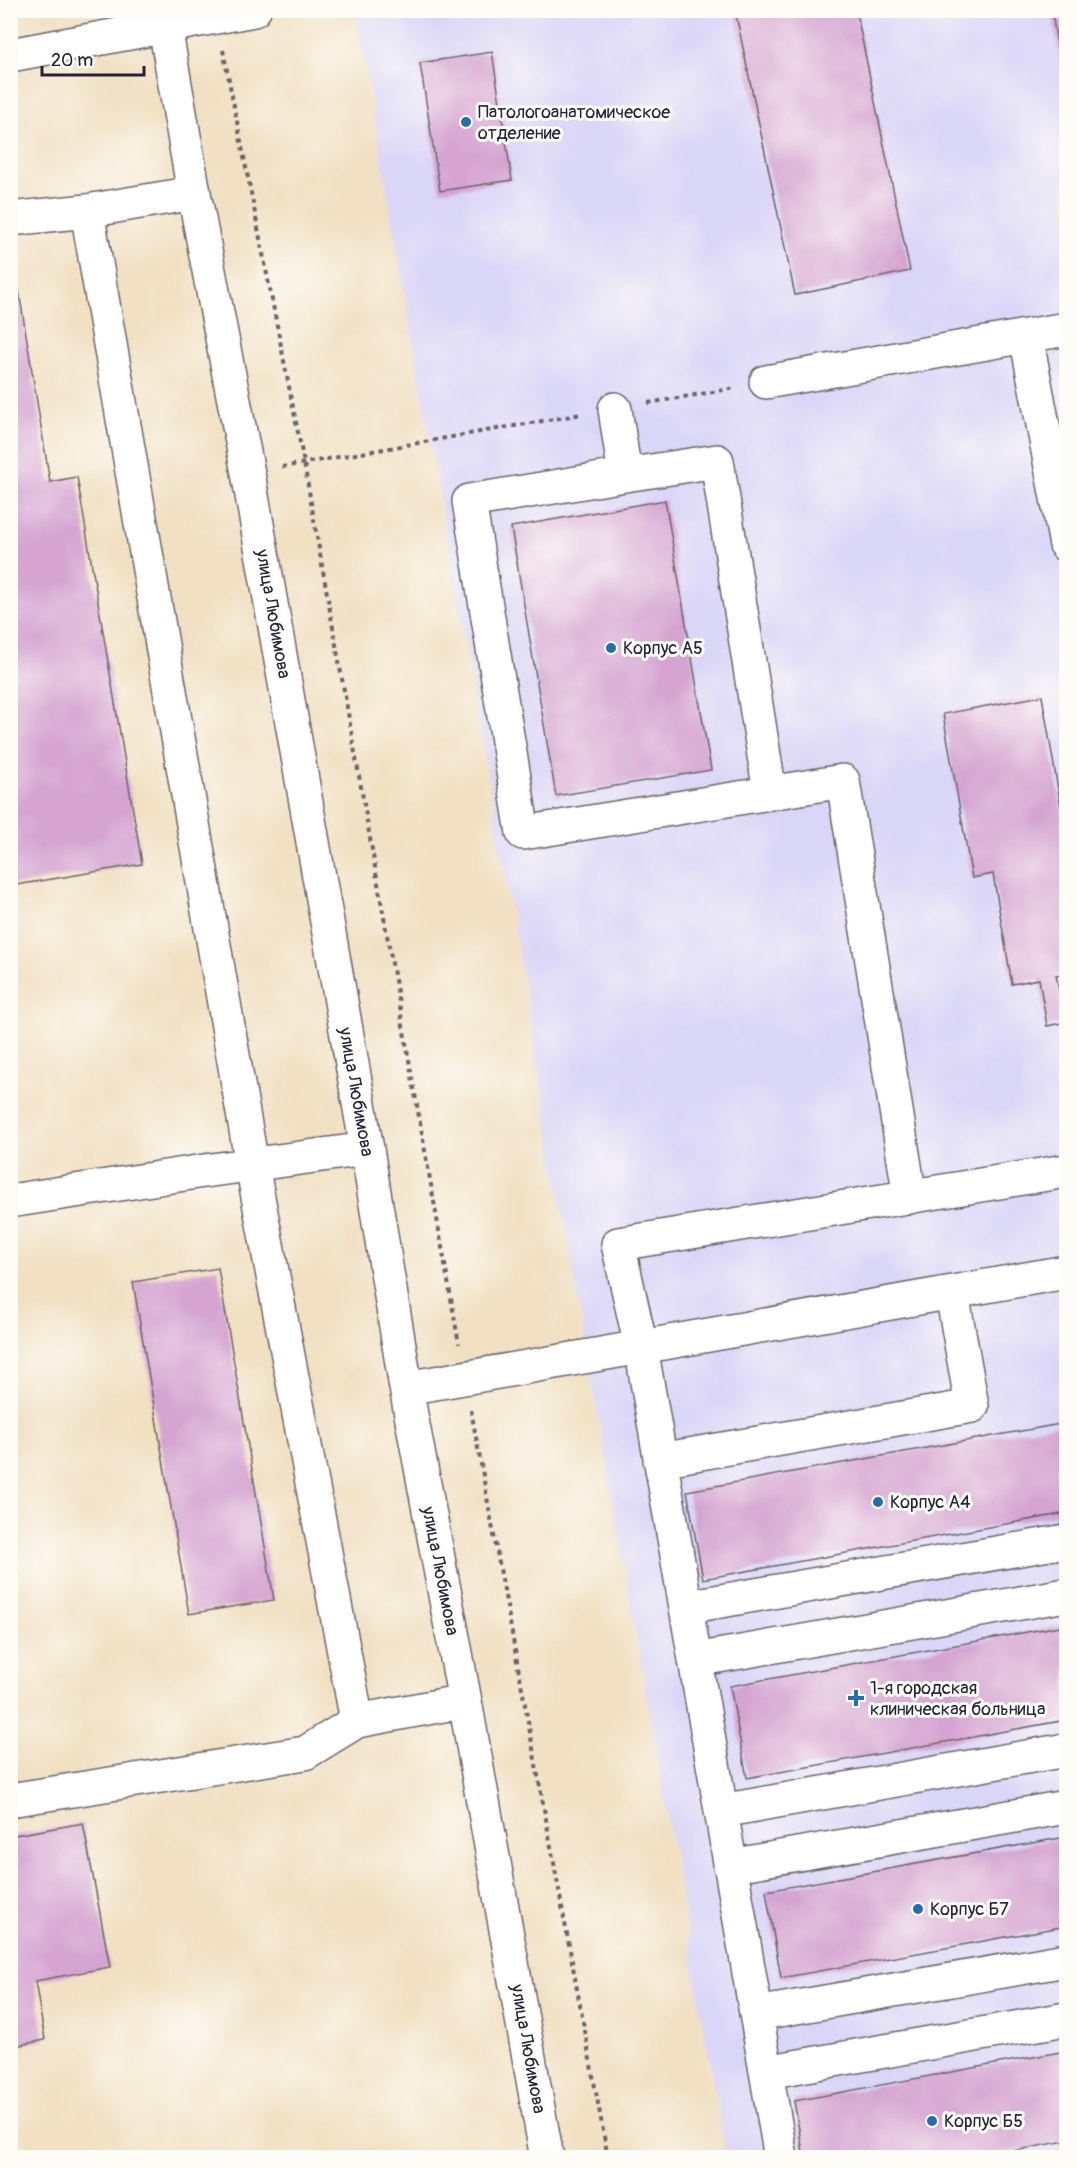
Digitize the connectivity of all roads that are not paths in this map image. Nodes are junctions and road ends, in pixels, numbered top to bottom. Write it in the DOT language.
graph roads {
  1 [pos="254,10"];
  2 [pos="163,19"];
  3 [pos="10,55"];
  4 [pos="194,193"];
  5 [pos="87,211"];
  6 [pos="10,219"];
  7 [pos="1066,329"];
  8 [pos="1026,336"];
  9 [pos="766,382"];
  10 [pos="615,409"];
  11 [pos="625,475"];
  12 [pos="1066,545"];
  13 [pos="770,793"];
  14 [pos="366,1149"];
  15 [pos="252,1165"];
  16 [pos="1066,1171"];
  17 [pos="910,1197"];
  18 [pos="10,1201"];
  19 [pos="1066,1272"];
  20 [pos="952,1293"];
  21 [pos="641,1347"];
  22 [pos="406,1388"];
  23 [pos="660,1460"];
  24 [pos="1066,1541"];
  25 [pos="1066,1595"];
  26 [pos="686,1607"];
  27 [pos="695,1660"];
  28 [pos="465,1701"];
  29 [pos="357,1721"];
  30 [pos="1066,1750"];
  31 [pos="10,1800"];
  32 [pos="1066,1807"];
  33 [pos="721,1811"];
  34 [pos="730,1866"];
  35 [pos="1066,1960"];
  36 [pos="756,2014"];
  37 [pos="1066,2019"];
  38 [pos="766,2072"];
  39 [pos="547,2157"];
  40 [pos="781,2157"];
  1 -- 2 [label="street"];
  2 -- 3 [label="street"];
  2 -- 4 [label="street, улица Любимова"];
  4 -- 5 [label="street"];
  4 -- 14 [label="street, улица Любимова"];
  5 -- 6 [label="street"];
  5 -- 15 [label="street"];
  7 -- 8 [label="street"];
  8 -- 9 [label="street"];
  8 -- 12 [label="street"];
  10 -- 11 [label="street"];
  11 -- 13 [label="street"];
  11 -- 13 [label="street"];
  13 -- 17 [label="street"];
  14 -- 15 [label="street"];
  14 -- 22 [label="street, улица Любимова"];
  15 -- 18 [label="street"];
  15 -- 29 [label="street"];
  16 -- 17 [label="street"];
  17 -- 21 [label="street"];
  19 -- 20 [label="street"];
  20 -- 21 [label="street"];
  20 -- 23 [label="street"];
  21 -- 22 [label="street"];
  21 -- 23 [label="street"];
  22 -- 28 [label="street, улица Любимова"];
  23 -- 26 [label="street"];
  24 -- 26 [label="street"];
  25 -- 27 [label="street"];
  26 -- 27 [label="street"];
  27 -- 33 [label="street"];
  28 -- 29 [label="street"];
  28 -- 39 [label="street, улица Любимова"];
  29 -- 31 [label="street"];
  30 -- 33 [label="street"];
  32 -- 34 [label="street"];
  33 -- 34 [label="street"];
  34 -- 36 [label="street"];
  35 -- 36 [label="street"];
  36 -- 38 [label="street"];
  37 -- 38 [label="street"];
  38 -- 40 [label="street"];
}
